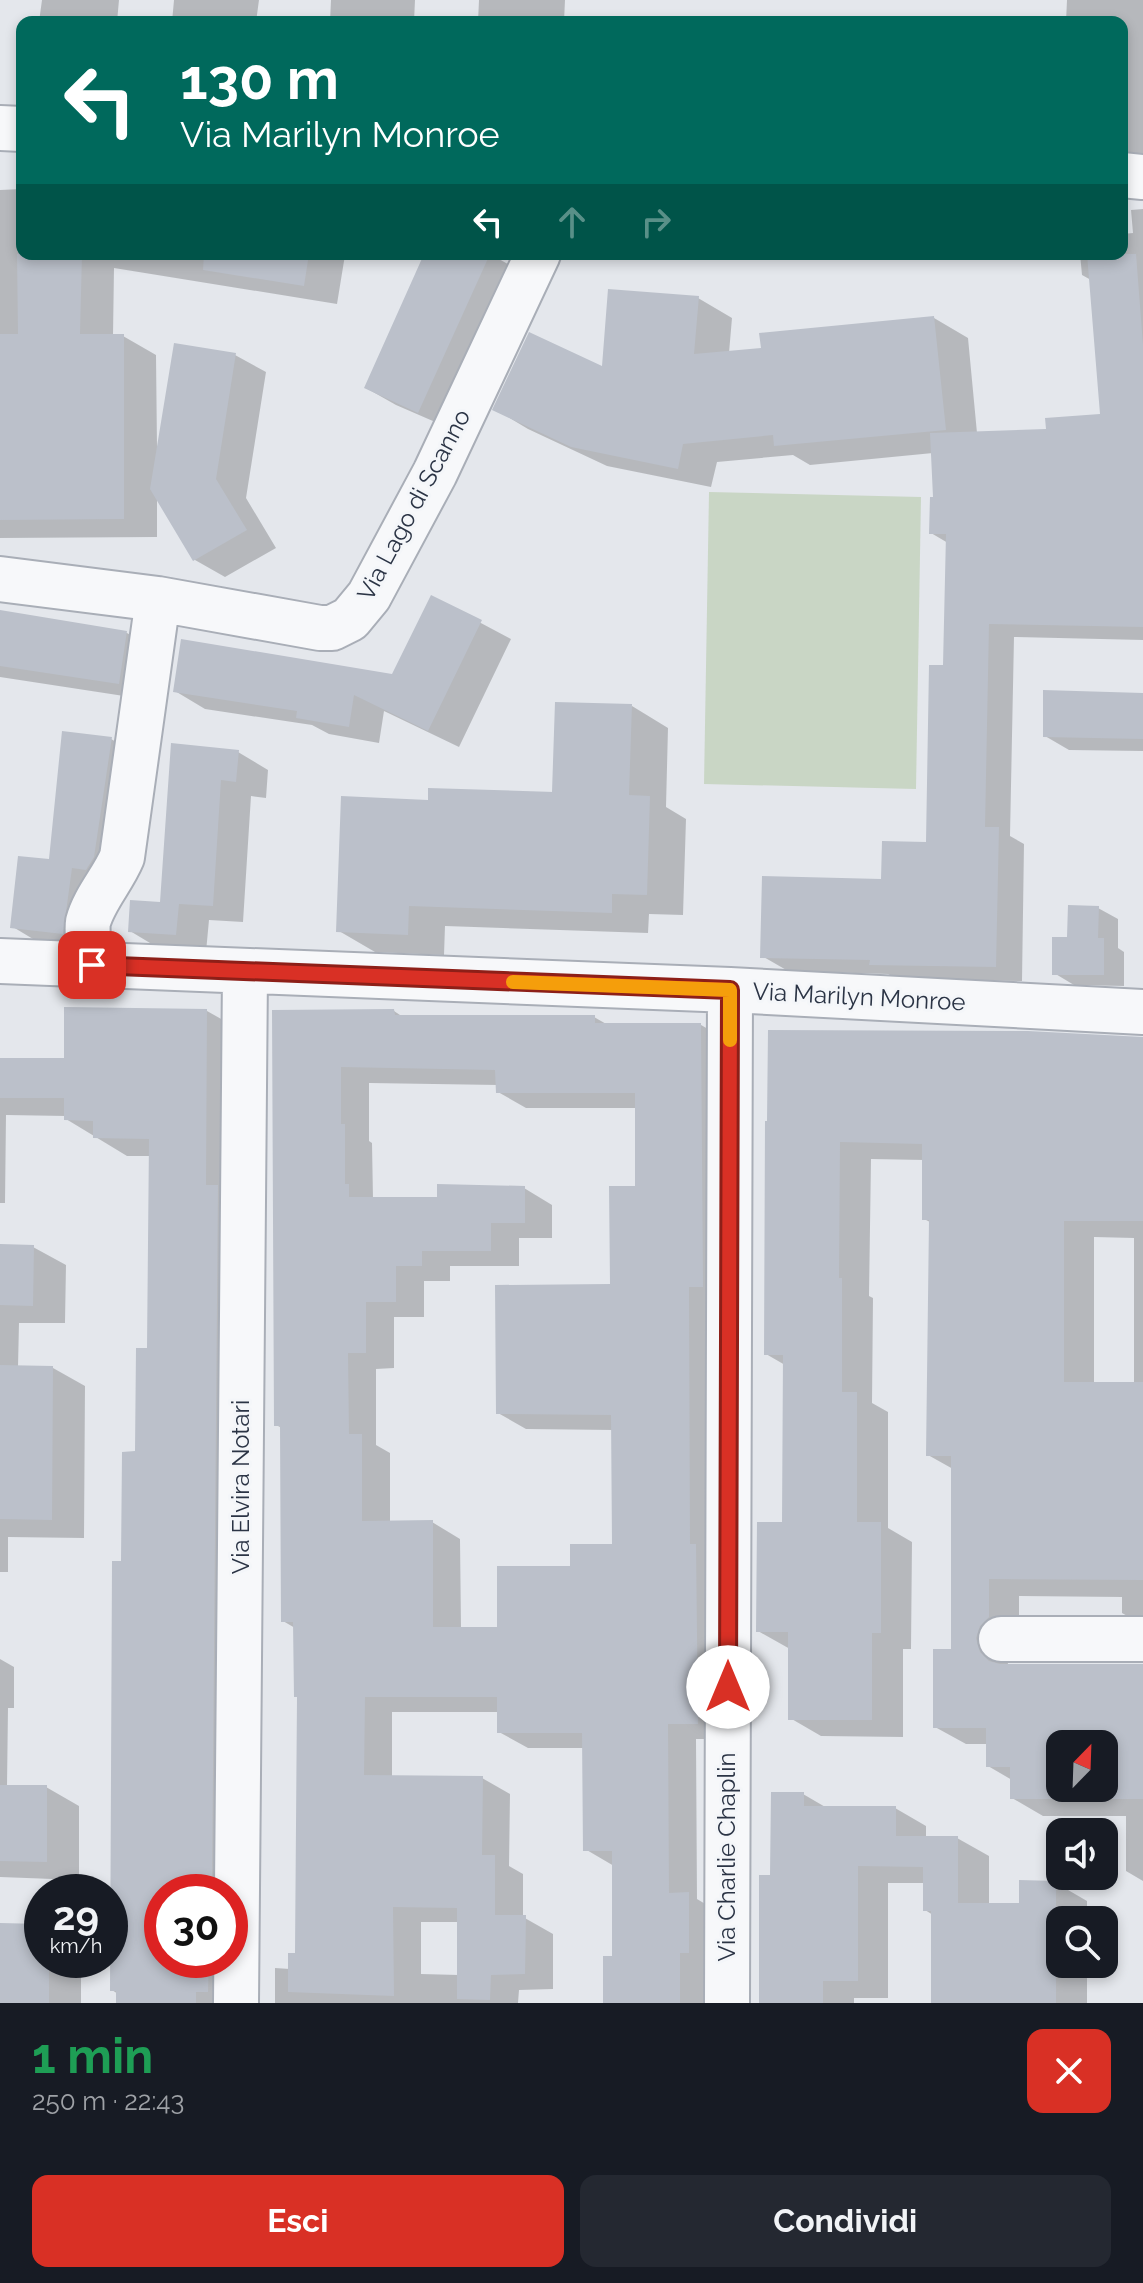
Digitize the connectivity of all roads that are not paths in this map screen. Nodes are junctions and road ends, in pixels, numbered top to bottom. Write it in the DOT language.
graph roads {
  1 [pos="535,260"];
  2 [pos="0,579"];
  3 [pos="158,599"];
  4 [pos="88,942"];
  5 [pos="0,961"];
  6 [pos="245,972"];
  7 [pos="730,990"];
  8 [pos="1143,1012"];
  9 [pos="1001,1639"];
  10 [pos="1143,1639"];
  11 [pos="236,2003"];
  12 [pos="727,2003"];
  1 -- 3 [label="street, Via Lago di Scanno"];
  2 -- 3 [label="street, Via Lago di Scanno"];
  3 -- 4 [label="street"];
  5 -- 6 [label="street, Via Marilyn Monroe"];
  6 -- 7 [label="street, Via Marilyn Monroe"];
  6 -- 11 [label="street, Via Elvira Notari"];
  7 -- 8 [label="street, Via Marilyn Monroe"];
  7 -- 12 [label="street, Via Charlie Chaplin"];
  9 -- 10 [label="street"];
}
